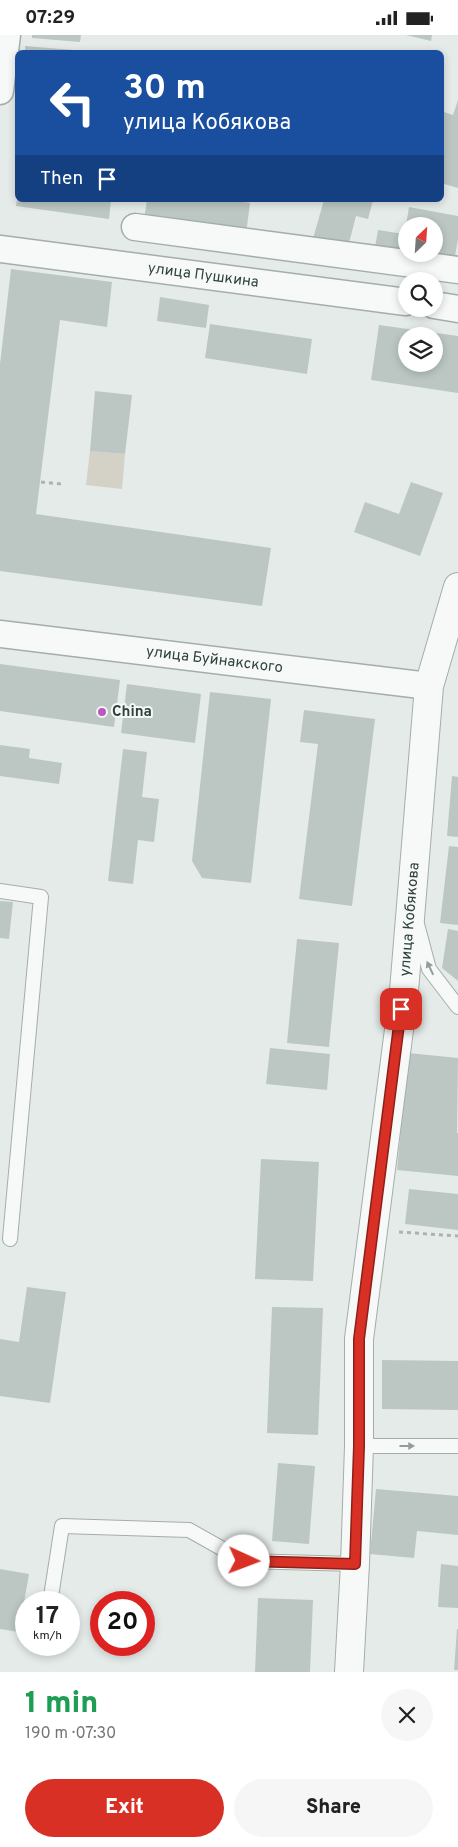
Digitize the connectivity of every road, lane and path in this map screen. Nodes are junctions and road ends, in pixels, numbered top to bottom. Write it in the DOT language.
graph roads {
  1 [pos="7,35"];
  2 [pos="0,91"];
  3 [pos="135,227"];
  4 [pos="0,249"];
  5 [pos="458,270"];
  6 [pos="398,301"];
  7 [pos="443,306"];
  8 [pos="458,309"];
  9 [pos="41,482"];
  10 [pos="61,484"];
  11 [pos="458,587"];
  12 [pos="0,634"];
  13 [pos="429,686"];
  14 [pos="0,891"];
  15 [pos="410,901"];
  16 [pos="458,1007"];
  17 [pos="373,1231"];
  18 [pos="458,1236"];
  19 [pos="10,1239"];
  20 [pos="359,1446"];
  21 [pos="458,1446"];
  22 [pos="355,1564"];
  23 [pos="52,1591"];
  24 [pos="349,1672"];
  1 -- 2 [label="street"];
  3 -- 5 [label="street"];
  4 -- 6 [label="street, улица Пушкина"];
  7 -- 8 [label="street"];
  9 -- 10 [label="path"];
  11 -- 13 [label="street, улица Кобякова"];
  12 -- 13 [label="street, улица Буйнакского"];
  13 -- 15 [label="street, улица Кобякова"];
  14 -- 19 [label="lane"];
  16 -- 15 [label="lane, one-way"];
  15 -- 17 [label="street, улица Кобякова"];
  17 -- 18 [label="path"];
  17 -- 20 [label="street, улица Кобякова"];
  20 -- 21 [label="lane, one-way"];
  20 -- 22 [label="street, улица Кобякова"];
  22 -- 23 [label="lane"];
  22 -- 24 [label="street, улица Кобякова"];
}
